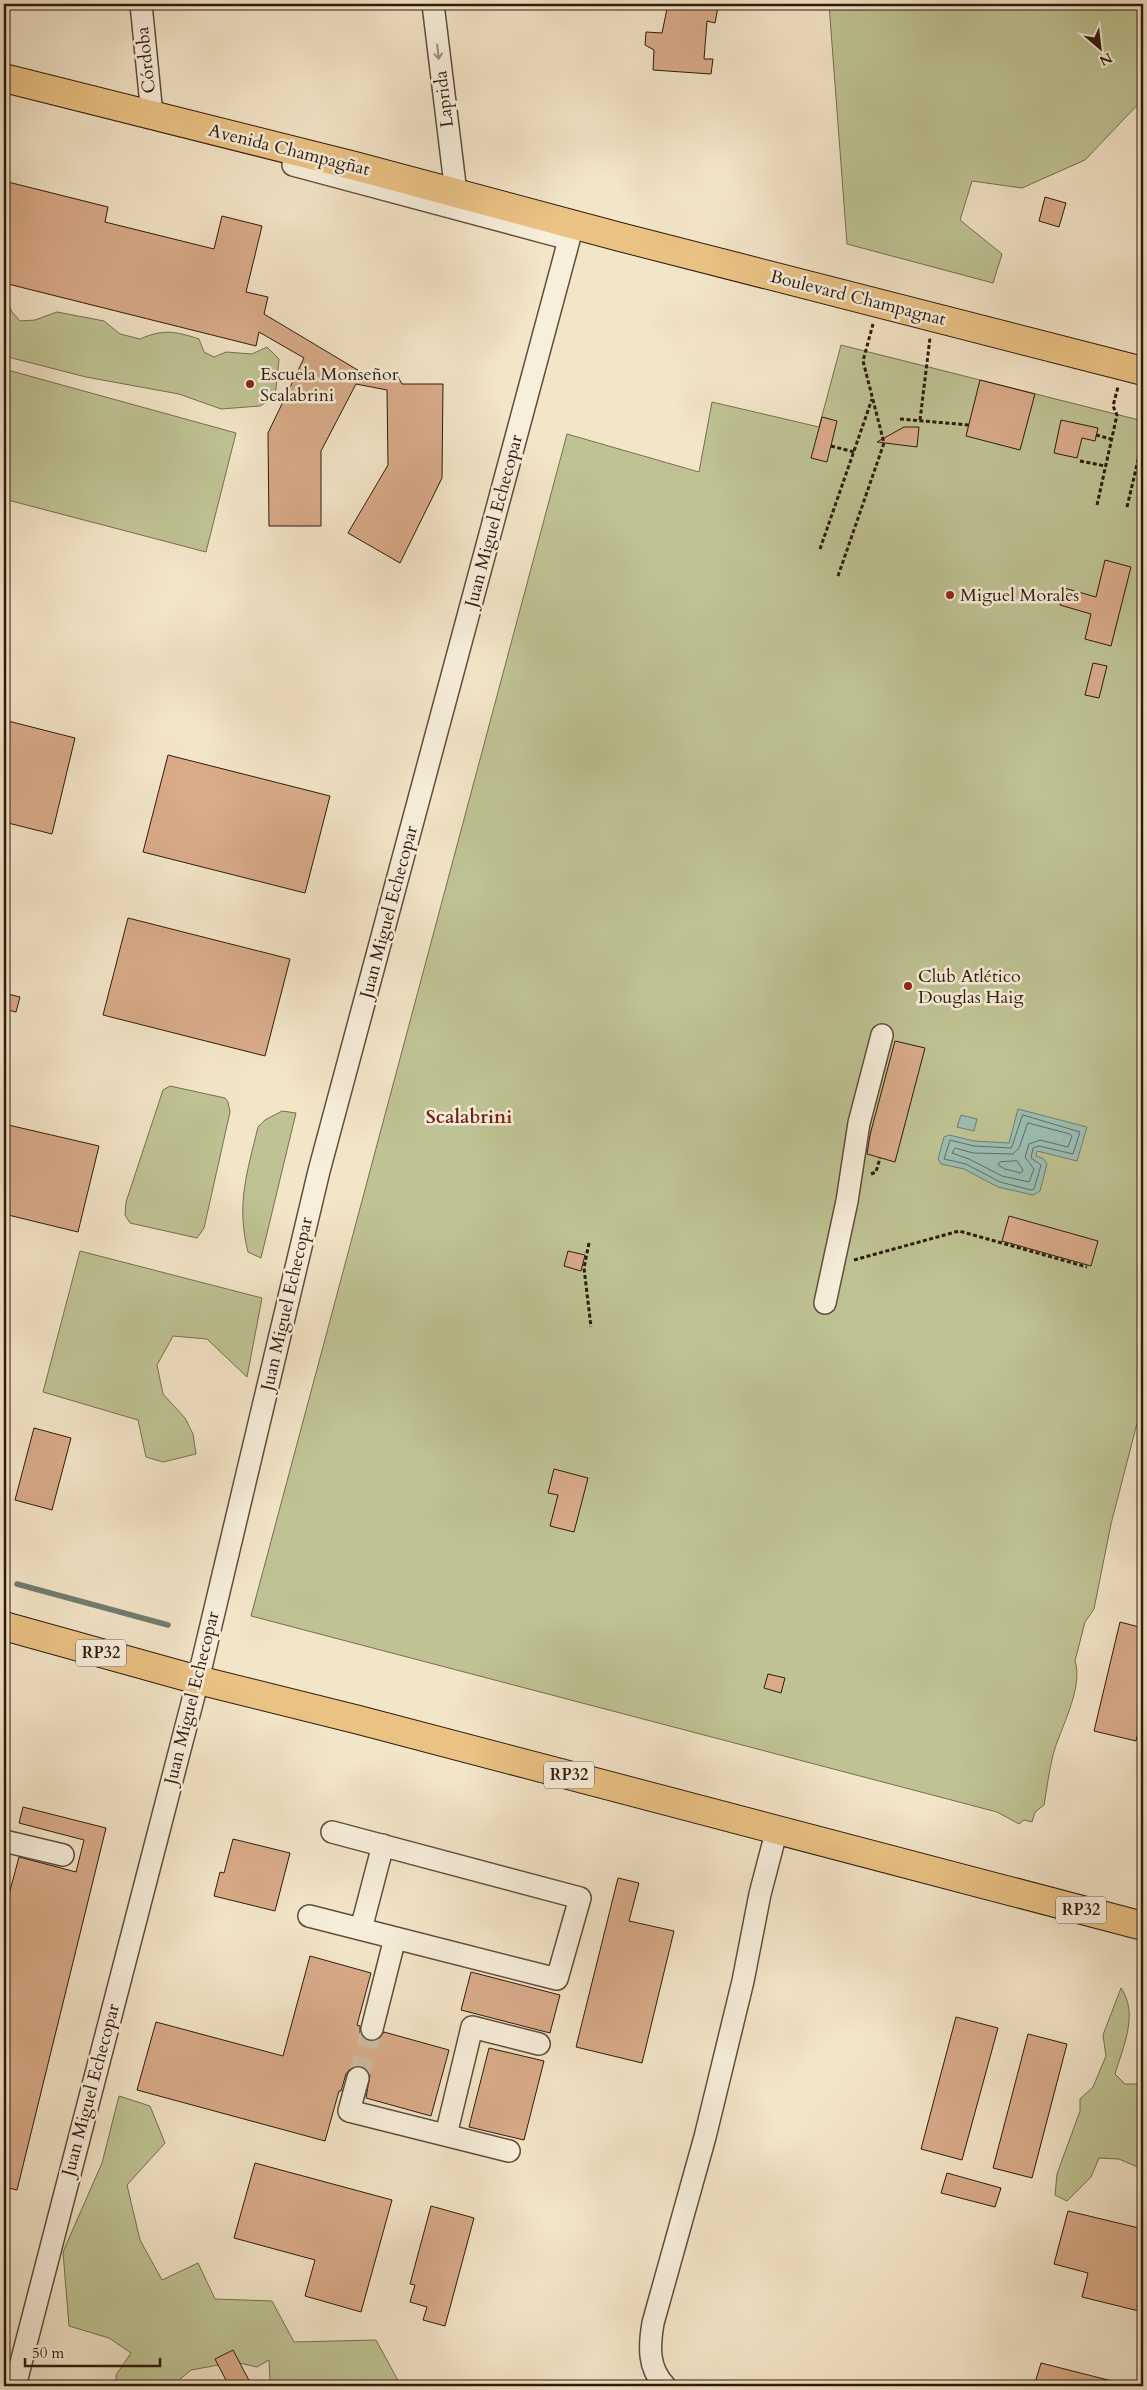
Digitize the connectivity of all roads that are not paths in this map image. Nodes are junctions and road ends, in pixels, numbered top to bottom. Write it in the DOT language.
graph roads {
  1 [pos="141,4"];
  2 [pos="433,4"];
  3 [pos="4,78"];
  4 [pos="152,115"];
  5 [pos="293,165"];
  6 [pos="456,194"];
  7 [pos="571,232"];
  8 [pos="1131,375"];
  9 [pos="882,1035"];
  10 [pos="826,1303"];
  11 [pos="4,1626"];
  12 [pos="198,1680"];
  13 [pos="778,1829"];
  14 [pos="332,1832"];
  15 [pos="4,1841"];
  16 [pos="383,1845"];
  17 [pos="63,1855"];
  18 [pos="309,1916"];
  19 [pos="1143,1926"];
  20 [pos="362,1929"];
  21 [pos="395,1938"];
  22 [pos="372,2029"];
  23 [pos="540,2044"];
  24 [pos="358,2078"];
  25 [pos="446,2135"];
  26 [pos="509,2151"];
  27 [pos="14,2386"];
  28 [pos="665,2386"];
  1 -- 4 [label="street, Córdoba"];
  2 -- 6 [label="street, Laprida, one-way"];
  3 -- 4 [label="main road, Avenida Champagñat"];
  4 -- 6 [label="main road, Avenida Champagñat"];
  5 -- 7 [label="street"];
  6 -- 7 [label="main road, Avenida Champagñat"];
  7 -- 8 [label="main road, Boulevard Champagnat"];
  7 -- 12 [label="street, Juan Miguel Echecopar"];
  9 -- 10 [label="street"];
  11 -- 12 [label="main road, RP32"];
  12 -- 13 [label="main road, RP32"];
  12 -- 27 [label="street, Juan Miguel Echecopar"];
  13 -- 19 [label="main road, RP32"];
  13 -- 28 [label="street"];
  14 -- 16 [label="street"];
  15 -- 17 [label="street"];
  16 -- 20 [label="street"];
  16 -- 21 [label="street"];
  18 -- 20 [label="street"];
  20 -- 21 [label="street"];
  21 -- 22 [label="street"];
  23 -- 25 [label="street"];
  24 -- 25 [label="street"];
  25 -- 26 [label="street"];
}
